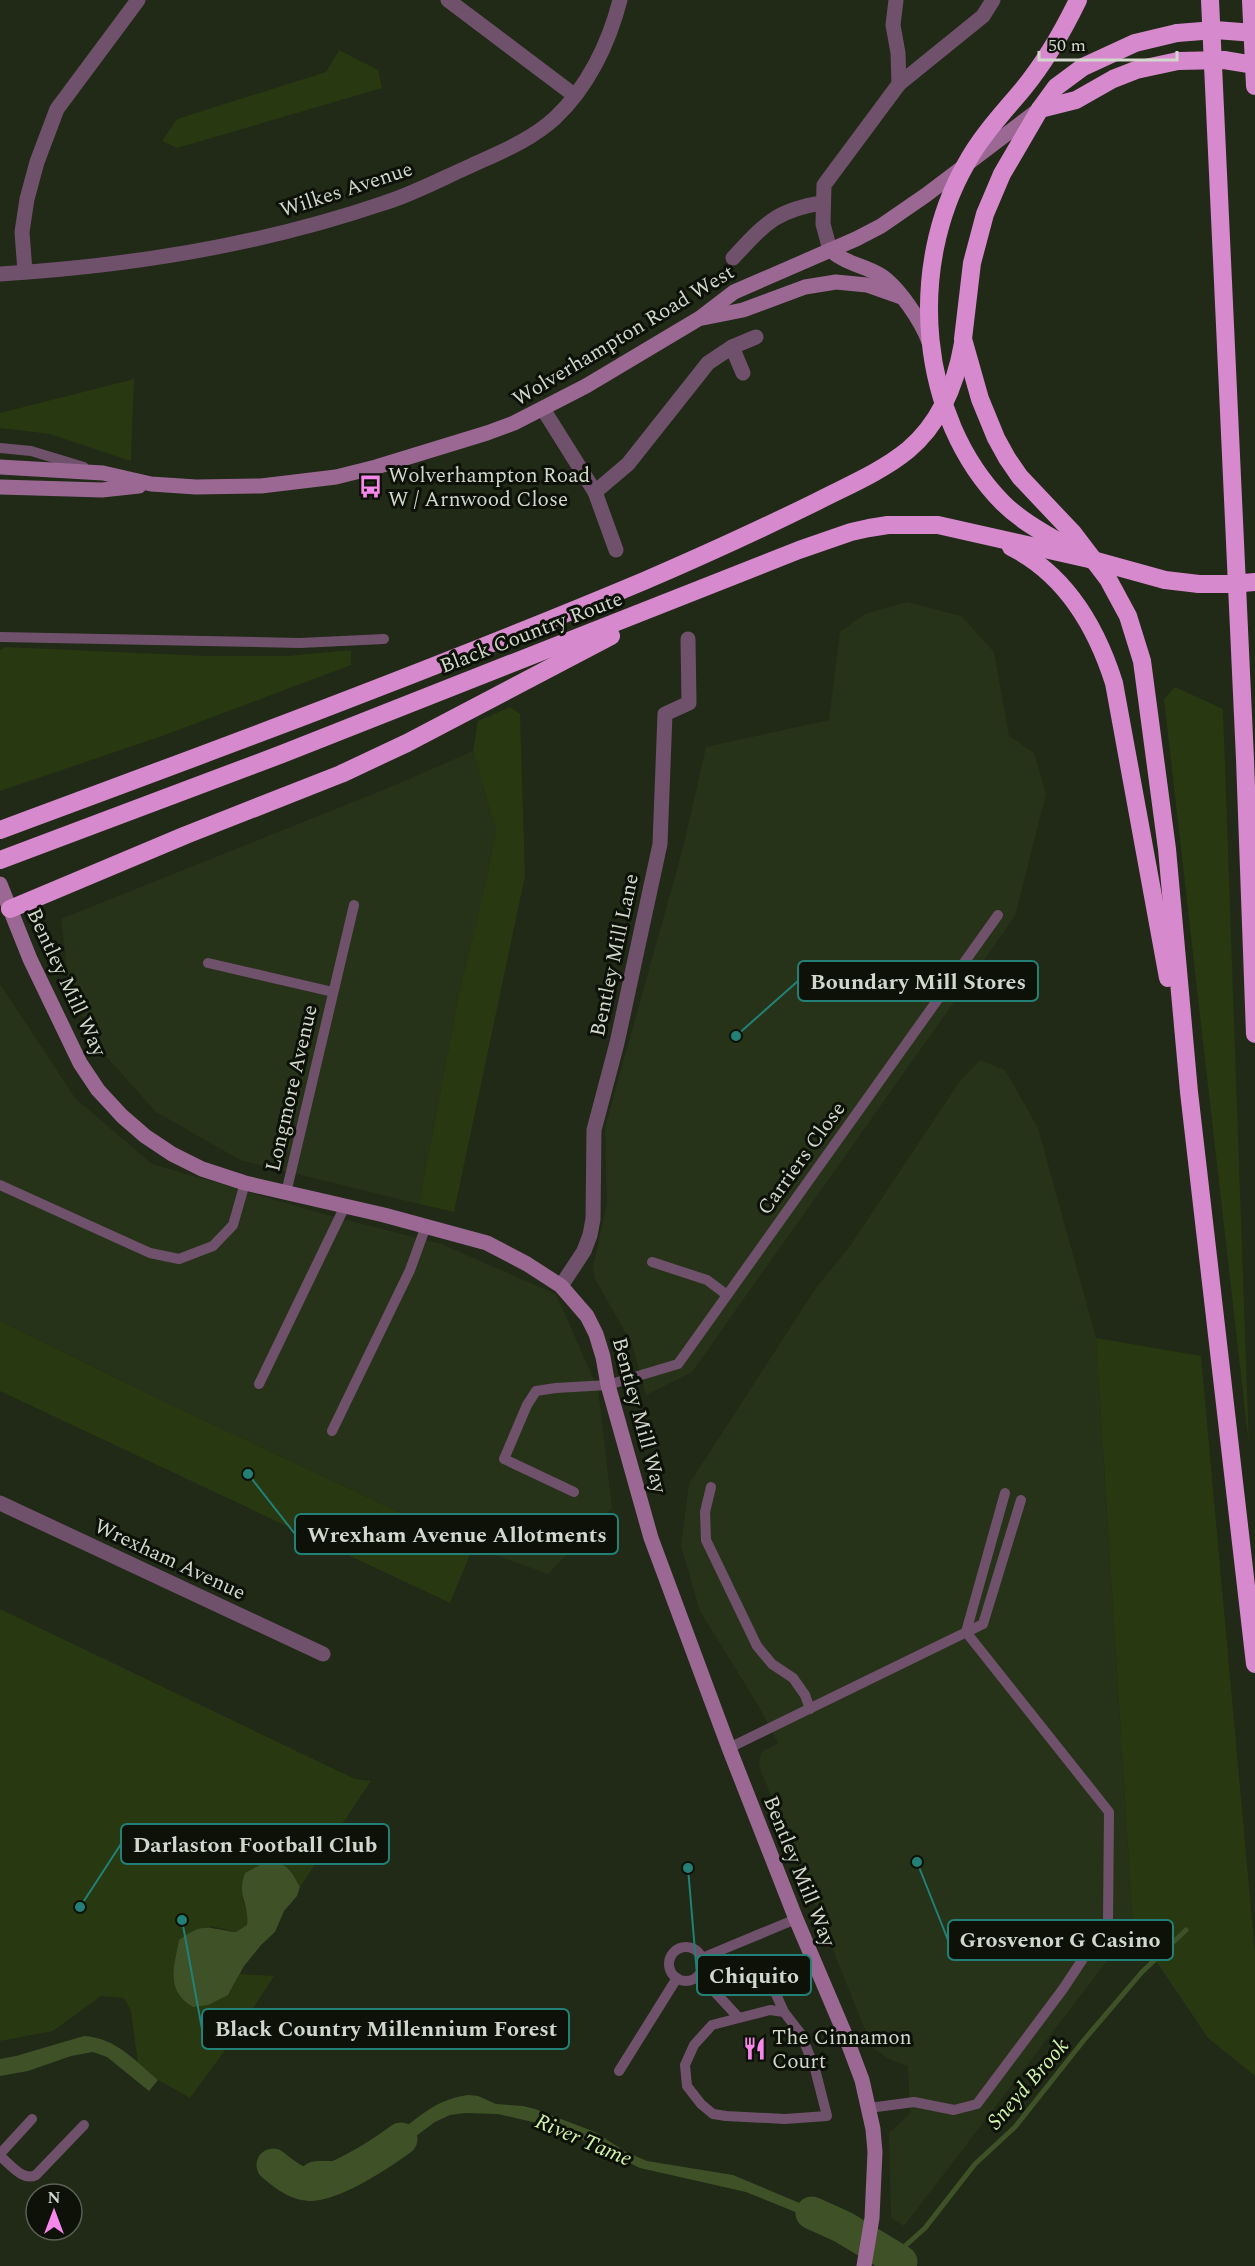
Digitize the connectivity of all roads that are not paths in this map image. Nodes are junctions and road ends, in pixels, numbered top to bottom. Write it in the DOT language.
graph roads {
  1 [pos="138,0"];
  2 [pos="448,0"];
  3 [pos="620,0"];
  4 [pos="896,0"];
  5 [pos="993,0"];
  6 [pos="1078,0"];
  7 [pos="1210,0"];
  8 [pos="1251,0"];
  9 [pos="1255,33"];
  10 [pos="1255,65"];
  11 [pos="899,84"];
  12 [pos="1255,86"];
  13 [pos="574,95"];
  14 [pos="1040,109"];
  15 [pos="965,164"];
  16 [pos="822,203"];
  17 [pos="830,250"];
  18 [pos="733,258"];
  19 [pos="25,272"];
  20 [pos="0,274"];
  21 [pos="901,297"];
  22 [pos="700,318"];
  23 [pos="756,337"];
  24 [pos="963,339"];
  25 [pos="732,348"];
  26 [pos="931,349"];
  27 [pos="743,373"];
  28 [pos="944,405"];
  29 [pos="543,409"];
  30 [pos="0,448"];
  31 [pos="0,467"];
  32 [pos="103,473"];
  33 [pos="151,484"];
  34 [pos="0,487"];
  35 [pos="595,492"];
  36 [pos="978,533"];
  37 [pos="616,550"];
  38 [pos="1092,560"];
  39 [pos="1255,582"];
  40 [pos="693,593"];
  41 [pos="0,638"];
  42 [pos="384,639"];
  43 [pos="688,639"];
  44 [pos="0,830"];
  45 [pos="0,860"];
  46 [pos="1,887"];
  47 [pos="354,905"];
  48 [pos="10,909"];
  49 [pos="998,915"];
  50 [pos="208,963"];
  51 [pos="333,992"];
  52 [pos="1255,1034"];
  53 [pos="1189,1092"];
  54 [pos="245,1183"];
  55 [pos="0,1185"];
  56 [pos="286,1193"];
  57 [pos="345,1206"];
  58 [pos="426,1226"];
  59 [pos="652,1262"];
  60 [pos="561,1286"];
  61 [pos="727,1294"];
  62 [pos="259,1384"];
  63 [pos="608,1385"];
  64 [pos="332,1431"];
  65 [pos="711,1487"];
  66 [pos="574,1492"];
  67 [pos="1005,1493"];
  68 [pos="1021,1500"];
  69 [pos="0,1503"];
  70 [pos="966,1632"];
  71 [pos="323,1654"];
  72 [pos="1255,1664"];
  73 [pos="810,1708"];
  74 [pos="729,1748"];
  75 [pos="796,1919"];
  76 [pos="702,1958"];
  77 [pos="761,1961"];
  78 [pos="699,1975"];
  79 [pos="677,1978"];
  80 [pos="784,2012"];
  81 [pos="740,2018"];
  82 [pos="619,2071"];
  83 [pos="869,2108"];
  84 [pos="32,2119"];
  85 [pos="84,2125"];
  86 [pos="0,2155"];
  87 [pos="866,2260"];
  1 -- 19 [label="street"];
  2 -- 13 [label="street"];
  3 -- 13 [label="street, Wilkes Avenue"];
  4 -- 11 [label="street"];
  5 -- 11 [label="street"];
  6 -- 15 [label="highway"];
  7 -- 52 [label="highway"];
  8 -- 12 [label="highway"];
  9 -- 14 [label="highway, Black Country Route, bridge"];
  10 -- 14 [label="highway, bridge"];
  11 -- 16 [label="street"];
  13 -- 19 [label="street, Wilkes Avenue"];
  14 -- 15 [label="street, Wolverhampton Road West"];
  14 -- 24 [label="highway, Black Country Route"];
  15 -- 17 [label="street, Wolverhampton Road West"];
  15 -- 26 [label="highway"];
  16 -- 17 [label="street"];
  16 -- 18 [label="street, Wolverhampton Road West"];
  17 -- 21 [label="street"];
  17 -- 22 [label="street, Wolverhampton Road West"];
  19 -- 20 [label="street, Wilkes Avenue"];
  21 -- 22 [label="street"];
  21 -- 26 [label="street"];
  22 -- 29 [label="street, Wolverhampton Road West"];
  23 -- 25 [label="street"];
  24 -- 28 [label="highway, Black Country Route"];
  24 -- 38 [label="highway"];
  25 -- 27 [label="street"];
  25 -- 35 [label="street"];
  26 -- 28 [label="highway"];
  28 -- 38 [label="highway"];
  28 -- 44 [label="highway, Black Country Route"];
  29 -- 33 [label="street, Wolverhampton Road West"];
  29 -- 35 [label="street"];
  30 -- 32 [label="lane"];
  31 -- 32 [label="street, Wolverhampton Road West"];
  32 -- 33 [label="street, Wolverhampton Road West"];
  33 -- 34 [label="street, Wolverhampton Road West"];
  35 -- 37 [label="street"];
  36 -- 38 [label="highway, Black Country Route"];
  36 -- 40 [label="highway, Black Country Route"];
  36 -- 53 [label="highway"];
  38 -- 39 [label="highway, bridge"];
  38 -- 53 [label="highway"];
  40 -- 45 [label="highway, Black Country Route"];
  40 -- 48 [label="highway"];
  41 -- 42 [label="lane"];
  43 -- 60 [label="street, Bentley Mill Lane"];
  46 -- 48 [label="street, Bentley Mill Way"];
  47 -- 51 [label="lane, Longmore Avenue"];
  48 -- 54 [label="street, Bentley Mill Way"];
  49 -- 61 [label="lane, Carriers Close"];
  50 -- 51 [label="lane, Longmore Avenue"];
  51 -- 56 [label="lane, Longmore Avenue"];
  53 -- 72 [label="highway"];
  54 -- 55 [label="lane"];
  54 -- 56 [label="street, Bentley Mill Way"];
  56 -- 57 [label="street, Bentley Mill Way"];
  57 -- 58 [label="street, Bentley Mill Way"];
  57 -- 62 [label="lane"];
  58 -- 60 [label="street, Bentley Mill Way"];
  58 -- 64 [label="lane"];
  59 -- 61 [label="lane"];
  60 -- 63 [label="street, Bentley Mill Way"];
  61 -- 63 [label="lane, Carriers Close"];
  63 -- 66 [label="lane, Carriers Close"];
  63 -- 74 [label="street, Bentley Mill Way"];
  65 -- 73 [label="lane"];
  67 -- 70 [label="lane"];
  68 -- 70 [label="lane"];
  69 -- 71 [label="street, Wrexham Avenue"];
  70 -- 73 [label="lane"];
  70 -- 83 [label="lane"];
  73 -- 74 [label="lane"];
  74 -- 75 [label="street, Bentley Mill Way"];
  75 -- 76 [label="lane"];
  75 -- 83 [label="street, Bentley Mill Way"];
  76 -- 78 [label="lane"];
  76 -- 79 [label="lane"];
  77 -- 80 [label="lane"];
  78 -- 79 [label="lane"];
  78 -- 81 [label="lane"];
  79 -- 82 [label="lane"];
  80 -- 81 [label="lane"];
  80 -- 81 [label="lane"];
  83 -- 87 [label="street, Bentley Mill Way"];
  84 -- 86 [label="lane"];
  85 -- 86 [label="lane"];
}
